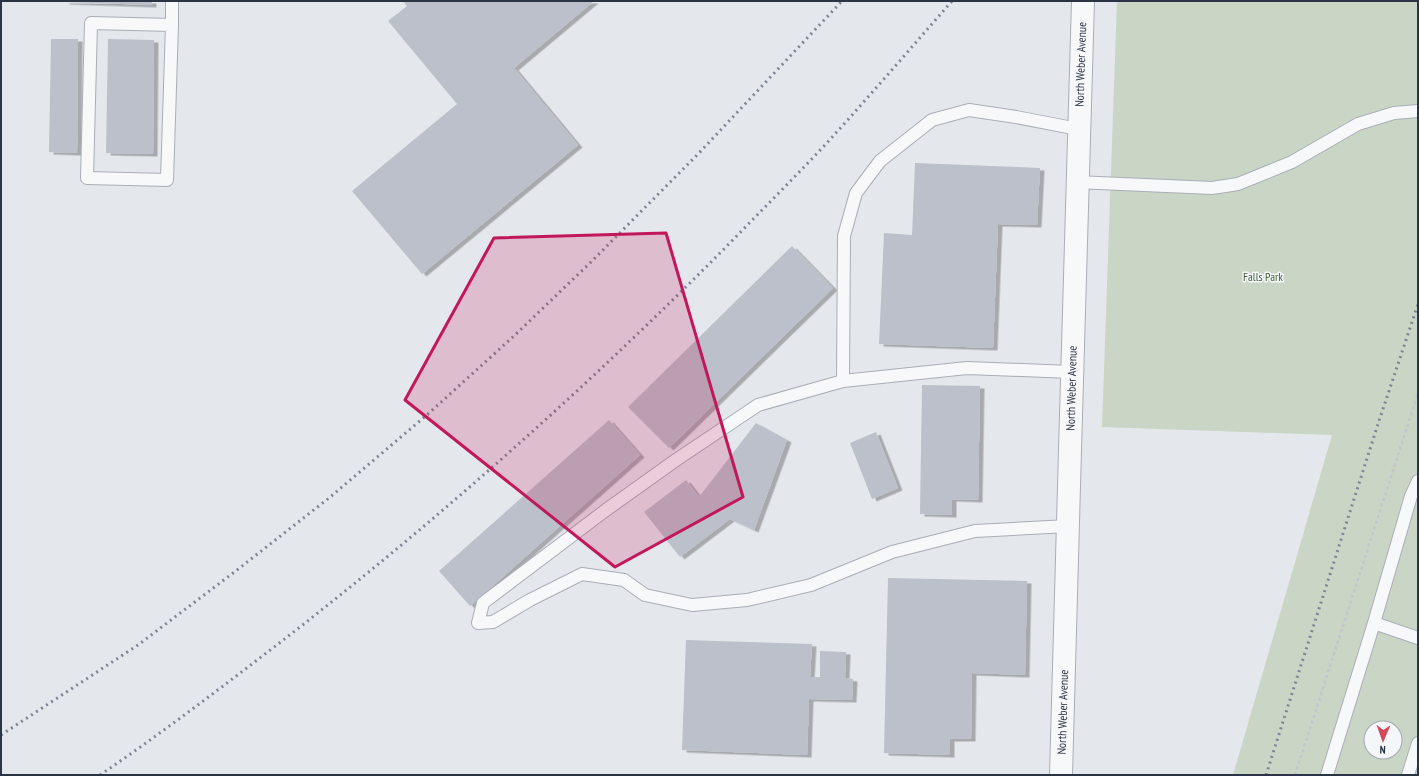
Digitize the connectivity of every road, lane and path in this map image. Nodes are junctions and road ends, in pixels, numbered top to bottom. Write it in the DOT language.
graph roads {
  1 [pos="172,1"];
  2 [pos="1083,1"];
  3 [pos="172,25"];
  4 [pos="1418,111"];
  5 [pos="1078,129"];
  6 [pos="1076,182"];
  7 [pos="1072,372"];
  8 [pos="843,381"];
  9 [pos="1418,393"];
  10 [pos="1418,481"];
  11 [pos="1068,526"];
  12 [pos="1374,623"];
  13 [pos="1418,638"];
  14 [pos="1418,743"];
  15 [pos="1061,775"];
  16 [pos="1295,775"];
  17 [pos="1326,775"];
  18 [pos="1408,775"];
  1 -- 3 [label="lane"];
  2 -- 5 [label="street, North Weber Avenue"];
  3 -- 3 [label="lane"];
  4 -- 6 [label="lane"];
  5 -- 6 [label="street, North Weber Avenue"];
  5 -- 8 [label="lane"];
  6 -- 7 [label="street, North Weber Avenue"];
  7 -- 8 [label="lane"];
  7 -- 11 [label="street, North Weber Avenue"];
  8 -- 11 [label="lane"];
  9 -- 16 [label="path"];
  10 -- 12 [label="lane"];
  11 -- 15 [label="street, North Weber Avenue"];
  12 -- 13 [label="lane"];
  12 -- 17 [label="lane"];
  14 -- 18 [label="lane"];
}
